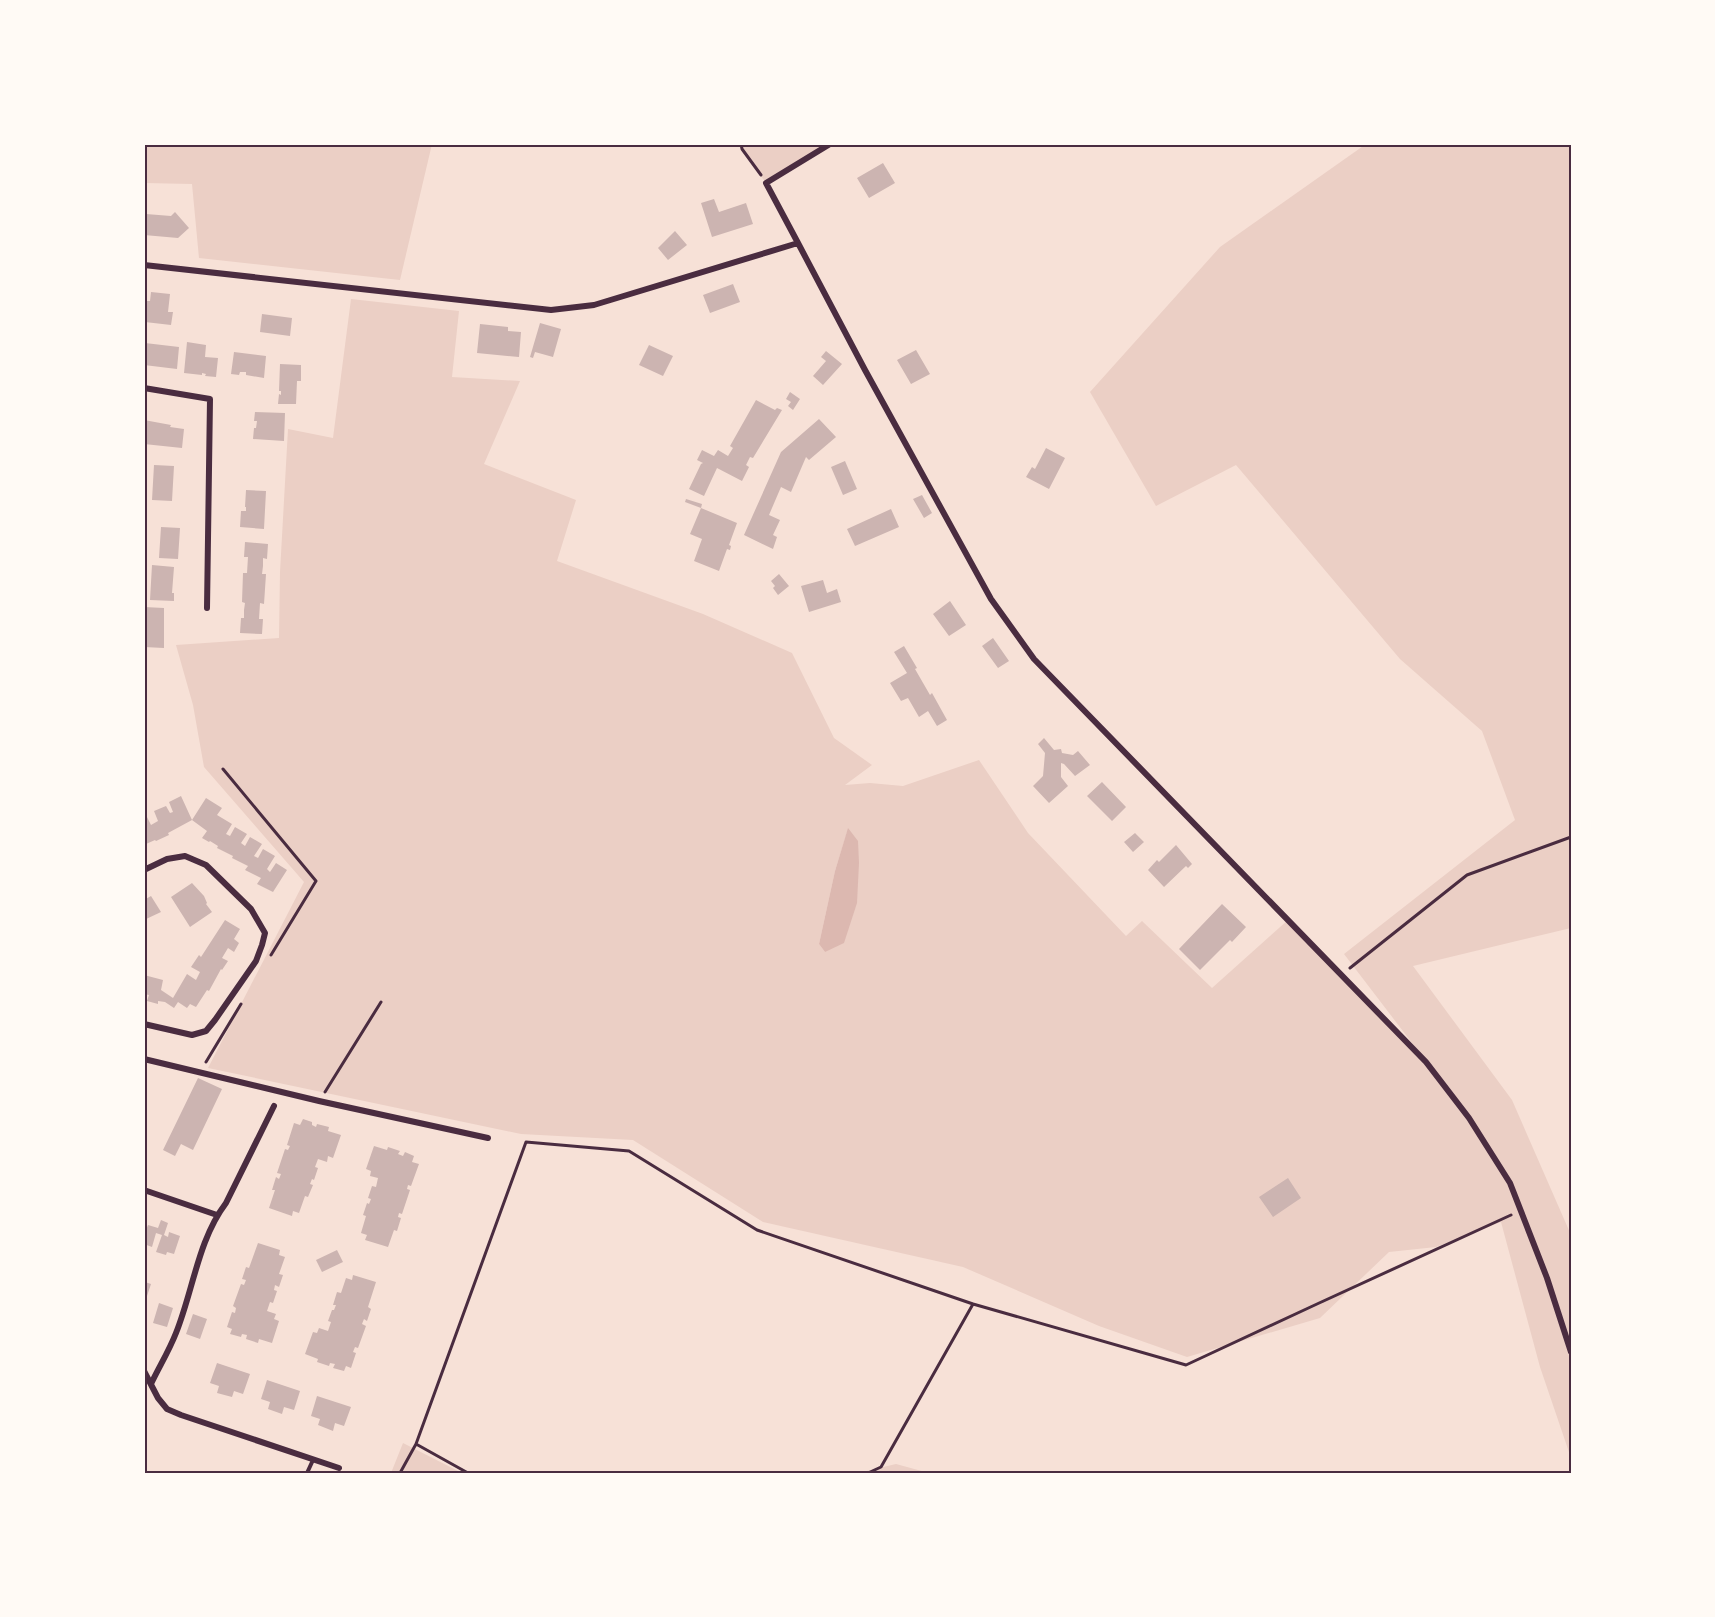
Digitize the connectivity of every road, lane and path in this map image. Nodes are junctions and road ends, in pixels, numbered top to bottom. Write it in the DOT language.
graph roads {
  1 [pos="741,144"];
  2 [pos="830,144"];
  3 [pos="766,183"];
  4 [pos="798,243"];
  5 [pos="144,265"];
  6 [pos="144,388"];
  7 [pos="207,608"];
  8 [pos="1571,837"];
  9 [pos="144,870"];
  10 [pos="1341,975"];
  11 [pos="381,1002"];
  12 [pos="144,1023"];
  13 [pos="144,1059"];
  14 [pos="319,1101"];
  15 [pos="274,1106"];
  16 [pos="488,1138"];
  17 [pos="144,1190"];
  18 [pos="1521,1211"];
  19 [pos="217,1215"];
  20 [pos="973,1304"];
  21 [pos="1571,1352"];
  22 [pos="144,1371"];
  23 [pos="151,1384"];
  24 [pos="416,1444"];
  25 [pos="313,1460"];
  26 [pos="339,1468"];
  27 [pos="307,1473"];
  28 [pos="400,1473"];
  29 [pos="468,1473"];
  30 [pos="868,1473"];
  1 -- 3 [label="path"];
  2 -- 3 [label="street"];
  3 -- 4 [label="street"];
  4 -- 5 [label="street"];
  4 -- 10 [label="street"];
  6 -- 7 [label="street"];
  8 -- 10 [label="path"];
  9 -- 12 [label="street"];
  10 -- 18 [label="street"];
  11 -- 14 [label="path"];
  13 -- 14 [label="street"];
  14 -- 16 [label="street"];
  15 -- 19 [label="street"];
  17 -- 19 [label="street"];
  18 -- 20 [label="path"];
  18 -- 21 [label="street"];
  19 -- 23 [label="street"];
  20 -- 24 [label="path"];
  20 -- 30 [label="path"];
  22 -- 23 [label="street"];
  23 -- 25 [label="street"];
  24 -- 28 [label="path"];
  24 -- 29 [label="path"];
  25 -- 26 [label="street"];
  25 -- 27 [label="lane"];
}
